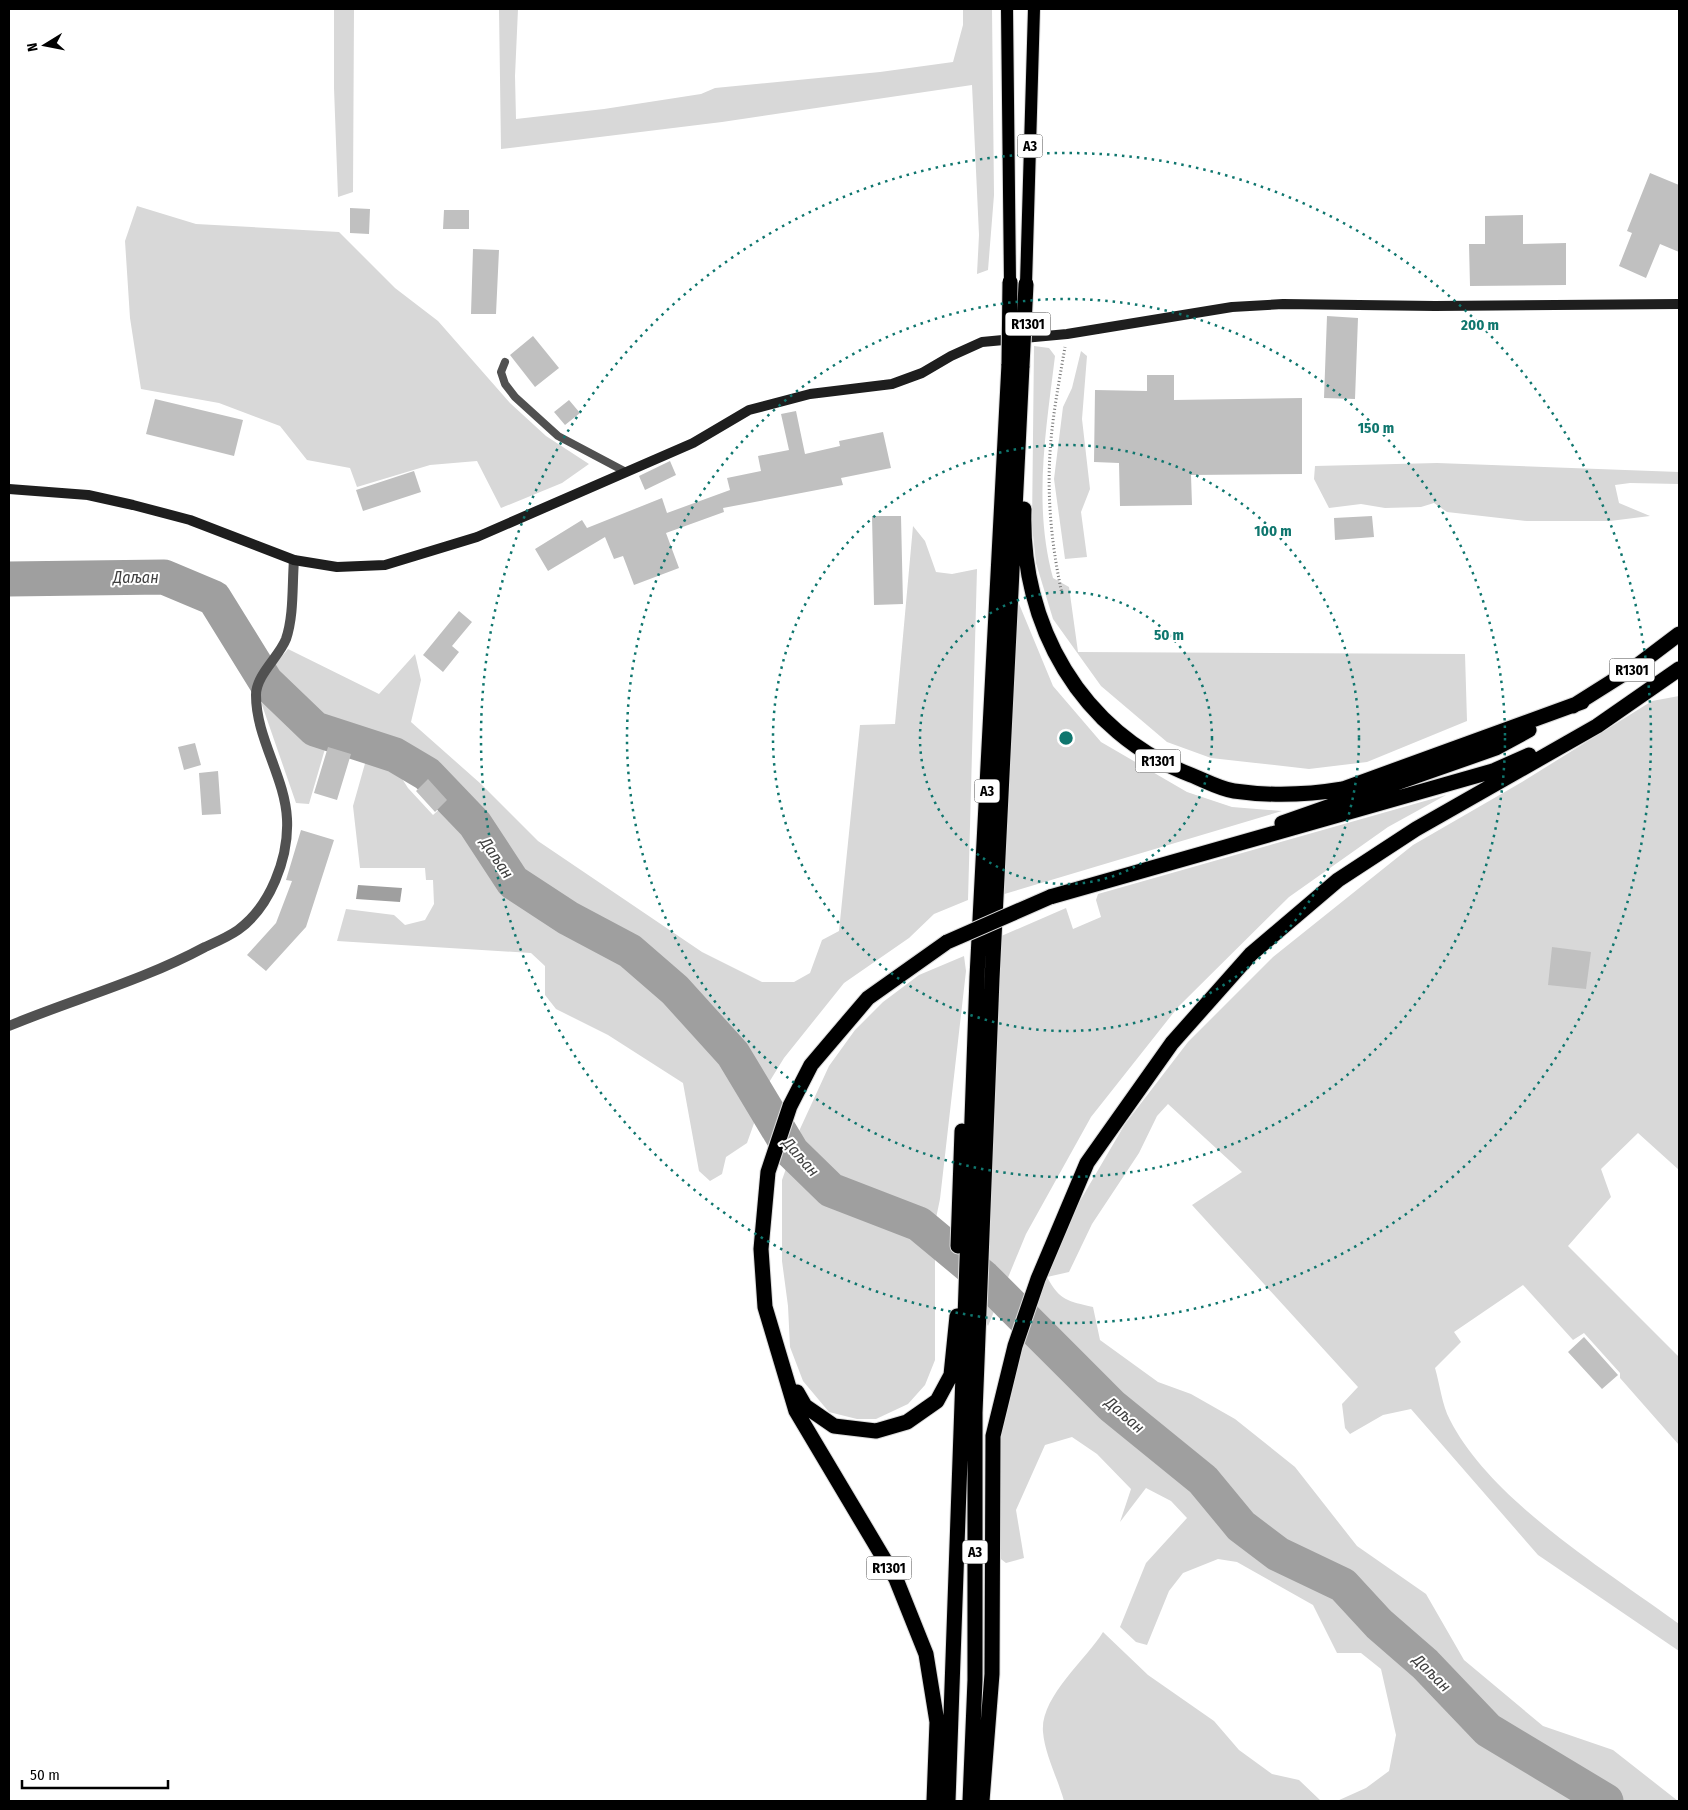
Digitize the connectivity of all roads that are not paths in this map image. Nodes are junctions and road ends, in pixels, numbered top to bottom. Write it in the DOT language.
graph roads {
  1 [pos="1007,9"];
  2 [pos="1034,9"];
  3 [pos="1010,282"];
  4 [pos="1026,284"];
  5 [pos="1679,304"];
  6 [pos="505,362"];
  7 [pos="1020,365"];
  8 [pos="626,472"];
  9 [pos="9,489"];
  10 [pos="294,560"];
  11 [pos="1679,634"];
  12 [pos="1679,668"];
  13 [pos="1672,680"];
  14 [pos="1582,702"];
  15 [pos="1597,726"];
  16 [pos="1188,856"];
  17 [pos="9,1026"];
  18 [pos="970,1217"];
  19 [pos="968,1306"];
  20 [pos="778,1355"];
  21 [pos="934,1801"];
  22 [pos="948,1801"];
  23 [pos="970,1801"];
  24 [pos="982,1801"];
  1 -- 3 [label="main road, A3"];
  2 -- 4 [label="main road, A3"];
  3 -- 7 [label="highway, A3, bridge"];
  4 -- 7 [label="highway, A3, bridge"];
  5 -- 8 [label="street"];
  6 -- 8 [label="lane"];
  7 -- 14 [label="highway, R1301"];
  7 -- 18 [label="highway, A3"];
  7 -- 18 [label="highway, A3"];
  8 -- 10 [label="street"];
  9 -- 10 [label="street"];
  10 -- 17 [label="street"];
  11 -- 14 [label="highway, R1301"];
  12 -- 13 [label="highway, R1301"];
  13 -- 15 [label="highway, R1301"];
  14 -- 16 [label="highway, R1301"];
  15 -- 16 [label="highway, R1301"];
  15 -- 24 [label="highway, R1301"];
  16 -- 20 [label="highway, R1301, bridge"];
  18 -- 19 [label="highway, A3"];
  18 -- 19 [label="highway, R1301"];
  19 -- 20 [label="highway, R1301"];
  19 -- 22 [label="highway, A3"];
  19 -- 23 [label="highway, A3"];
  20 -- 21 [label="highway, R1301"];
}
